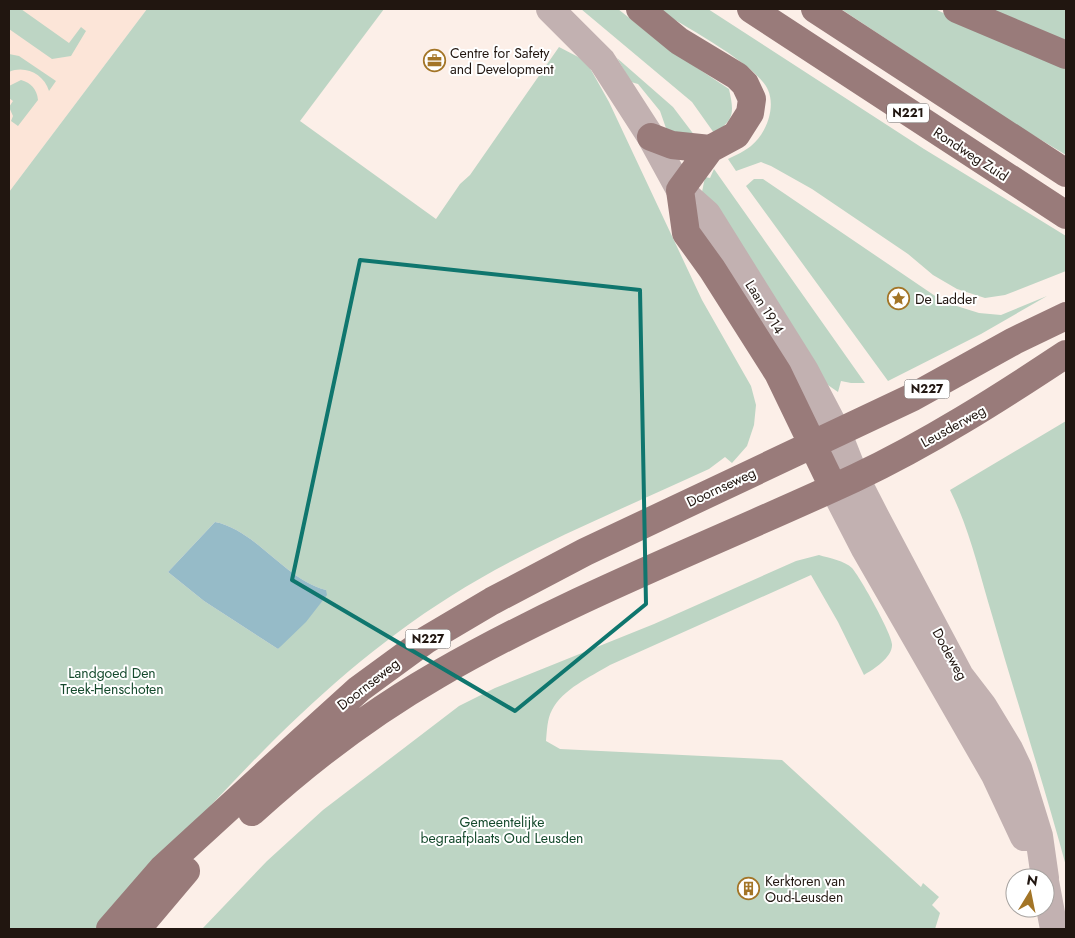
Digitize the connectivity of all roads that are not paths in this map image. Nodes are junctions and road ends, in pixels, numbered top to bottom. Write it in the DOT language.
graph roads {
  1 [pos="550,9"];
  2 [pos="640,9"];
  3 [pos="751,9"];
  4 [pos="815,9"];
  5 [pos="957,9"];
  6 [pos="1066,55"];
  7 [pos="651,137"];
  8 [pos="710,150"];
  9 [pos="1066,173"];
  10 [pos="680,190"];
  11 [pos="1066,215"];
  12 [pos="1066,298"];
  13 [pos="1066,316"];
  14 [pos="1014,341"];
  15 [pos="1066,354"];
  16 [pos="838,434"];
  17 [pos="812,444"];
  18 [pos="844,482"];
  19 [pos="1042,868"];
  20 [pos="110,929"];
  21 [pos="137,929"];
  1 -- 7 [label="street, Laan 1914"];
  2 -- 8 [label="main road"];
  3 -- 11 [label="main road, Rondweg Zuid / N221"];
  4 -- 9 [label="main road, N221"];
  5 -- 6 [label="main road"];
  7 -- 8 [label="main road"];
  7 -- 10 [label="street, Laan 1914"];
  8 -- 10 [label="main road"];
  10 -- 16 [label="street, Laan 1914"];
  10 -- 17 [label="main road, Laan 1914"];
  12 -- 14 [label="main road, N227"];
  13 -- 14 [label="main road, N227"];
  14 -- 16 [label="main road, N227"];
  15 -- 18 [label="main road, Leusderweg / N227"];
  16 -- 17 [label="main road, N227"];
  16 -- 18 [label="street, Dodeweg"];
  17 -- 18 [label="main road, Dodeweg"];
  17 -- 20 [label="main road, Doornseweg / N227"];
  18 -- 19 [label="street, Dodeweg"];
  18 -- 21 [label="main road, Doornseweg / N227"];
}
